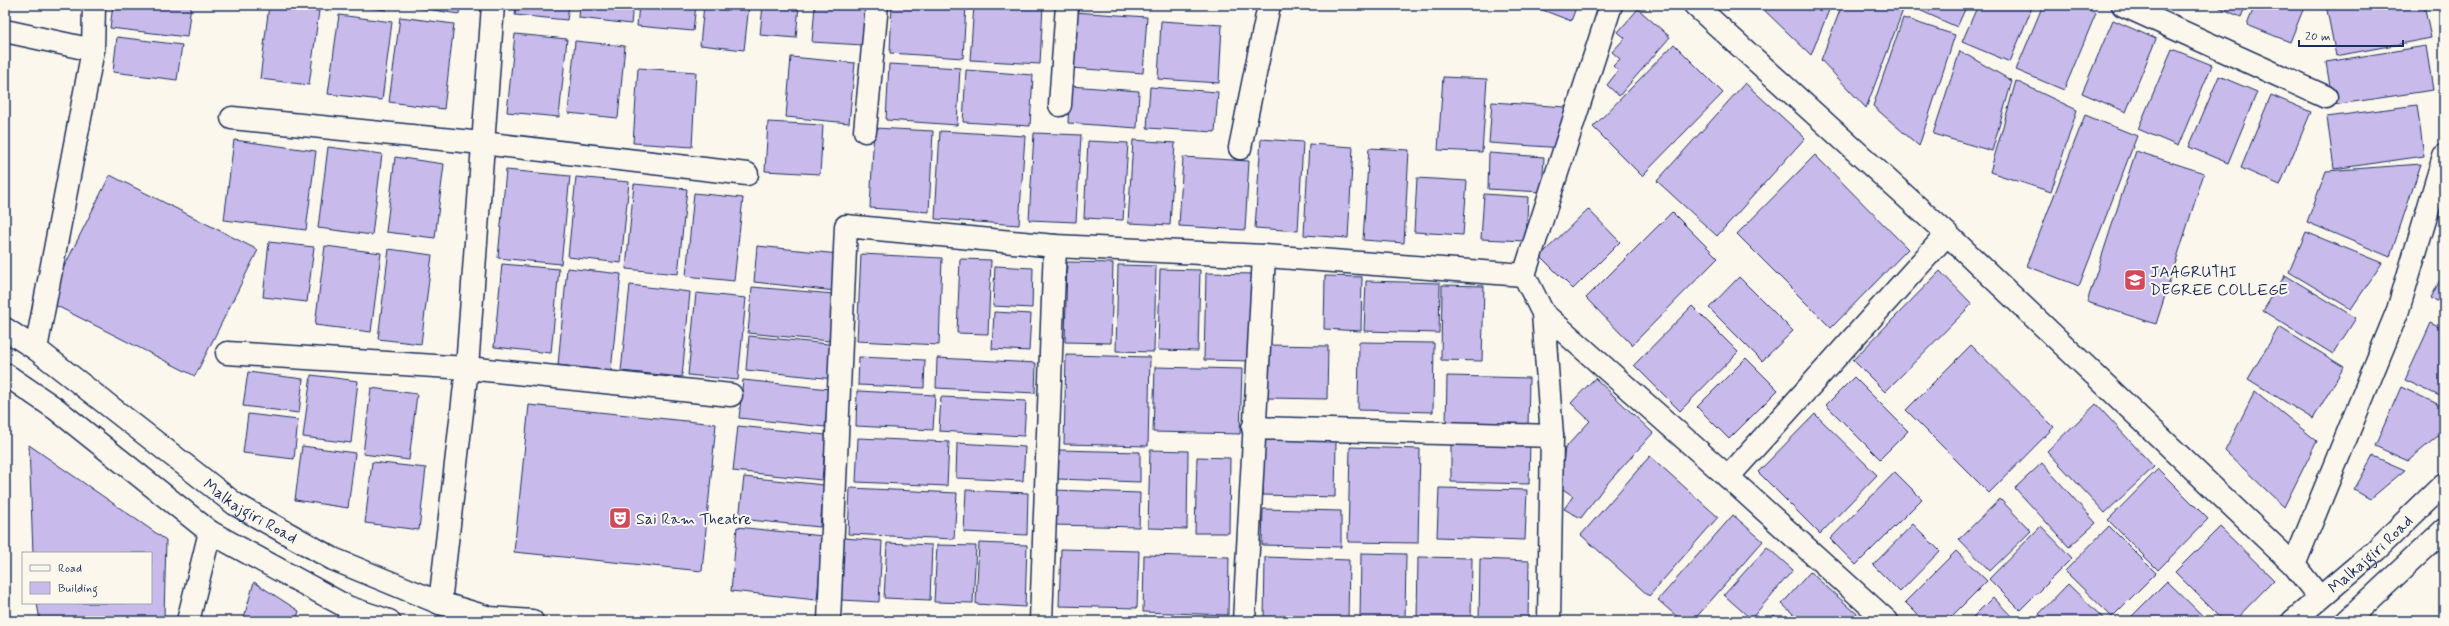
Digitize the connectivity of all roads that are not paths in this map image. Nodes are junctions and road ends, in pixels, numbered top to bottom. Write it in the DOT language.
graph roads {
  1 [pos="94,5"];
  2 [pos="493,5"];
  3 [pos="877,5"];
  4 [pos="1067,5"];
  5 [pos="1267,5"];
  6 [pos="1611,5"];
  7 [pos="1695,5"];
  8 [pos="2123,5"];
  9 [pos="5,31"];
  10 [pos="93,50"];
  11 [pos="2326,97"];
  12 [pos="1060,106"];
  13 [pos="232,118"];
  14 [pos="866,131"];
  15 [pos="482,143"];
  16 [pos="1240,148"];
  17 [pos="2444,156"];
  18 [pos="747,174"];
  19 [pos="1948,234"];
  20 [pos="1055,246"];
  21 [pos="1264,256"];
  22 [pos="1524,275"];
  23 [pos="1544,313"];
  24 [pos="5,329"];
  25 [pos="36,349"];
  26 [pos="227,353"];
  27 [pos="467,368"];
  28 [pos="5,374"];
  29 [pos="731,394"];
  30 [pos="1253,428"];
  31 [pos="1552,436"];
  32 [pos="1728,477"];
  33 [pos="2444,484"];
  34 [pos="2444,530"];
  35 [pos="210,532"];
  36 [pos="2294,565"];
  37 [pos="2319,597"];
  38 [pos="440,603"];
  39 [pos="188,621"];
  40 [pos="389,621"];
  41 [pos="532,621"];
  42 [pos="829,621"];
  43 [pos="1041,621"];
  44 [pos="1244,621"];
  45 [pos="1549,621"];
  46 [pos="1887,621"];
  47 [pos="2293,621"];
  48 [pos="2347,621"];
  1 -- 10 [label="street"];
  2 -- 15 [label="street"];
  3 -- 14 [label="street"];
  4 -- 12 [label="street"];
  5 -- 16 [label="street"];
  6 -- 22 [label="street"];
  7 -- 19 [label="street"];
  8 -- 11 [label="street"];
  9 -- 10 [label="street"];
  10 -- 25 [label="street"];
  13 -- 15 [label="street"];
  15 -- 18 [label="street"];
  15 -- 27 [label="street"];
  17 -- 36 [label="street"];
  19 -- 32 [label="street"];
  19 -- 36 [label="street"];
  20 -- 21 [label="street"];
  20 -- 42 [label="street"];
  20 -- 43 [label="street"];
  21 -- 22 [label="street"];
  21 -- 30 [label="street"];
  22 -- 23 [label="street"];
  23 -- 31 [label="street"];
  23 -- 32 [label="street"];
  24 -- 25 [label="street, Malkajgiri Road"];
  25 -- 38 [label="street, Malkajgiri Road"];
  26 -- 27 [label="street"];
  27 -- 29 [label="street"];
  27 -- 38 [label="street"];
  28 -- 35 [label="street"];
  30 -- 31 [label="street"];
  30 -- 44 [label="street"];
  31 -- 45 [label="street"];
  32 -- 46 [label="street"];
  33 -- 37 [label="street, Malkajgiri Road"];
  34 -- 48 [label="street"];
  35 -- 39 [label="street"];
  35 -- 40 [label="street"];
  36 -- 37 [label="street"];
  37 -- 47 [label="street, Malkajgiri Road"];
  38 -- 41 [label="street, Malkajgiri Road"];
}
